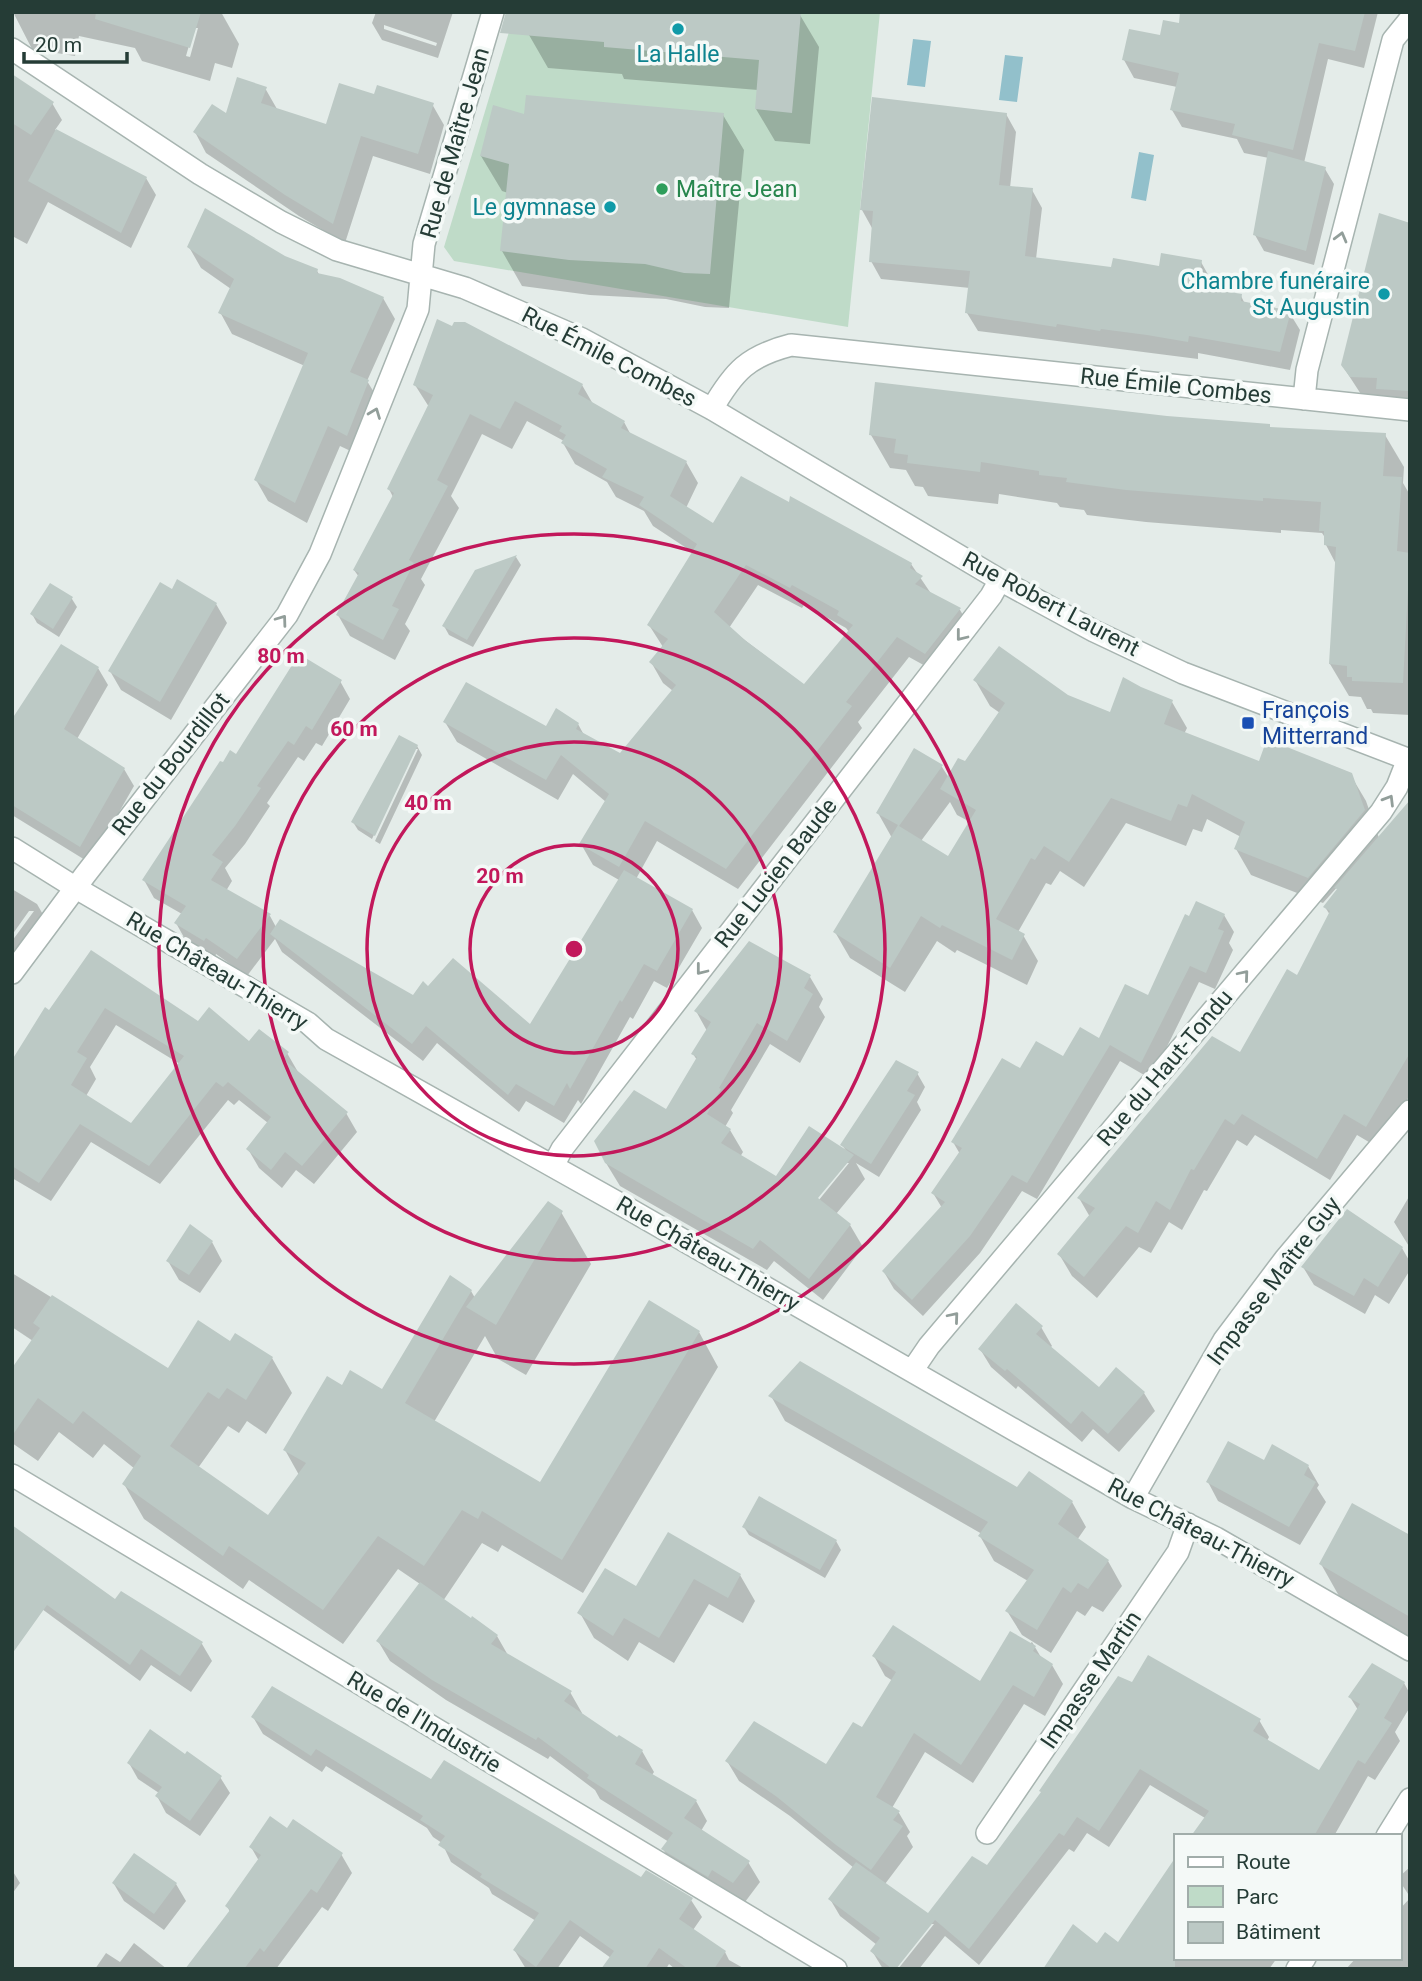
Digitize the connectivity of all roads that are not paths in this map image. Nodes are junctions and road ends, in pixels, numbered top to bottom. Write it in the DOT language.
graph roads {
  1 [pos="492,12"];
  2 [pos="1410,19"];
  3 [pos="12,49"];
  4 [pos="422,274"];
  5 [pos="1304,399"];
  6 [pos="712,409"];
  7 [pos="1410,410"];
  8 [pos="1000,580"];
  9 [pos="1409,759"];
  10 [pos="12,848"];
  11 [pos="76,888"];
  12 [pos="12,973"];
  13 [pos="1410,1111"];
  14 [pos="553,1166"];
  15 [pos="912,1371"];
  16 [pos="12,1475"];
  17 [pos="1133,1498"];
  18 [pos="1188,1524"];
  19 [pos="1410,1650"];
  20 [pos="1410,1799"];
  21 [pos="987,1833"];
  22 [pos="1388,1834"];
  23 [pos="836,1969"];
  1 -- 4 [label="street, Rue de Maître Jean"];
  5 -- 2 [label="street, one-way"];
  3 -- 4 [label="street, Rue Émile Combes"];
  4 -- 6 [label="street, Rue Émile Combes"];
  11 -- 4 [label="street, Rue du Bourdillot, one-way"];
  5 -- 6 [label="street, Rue Émile Combes"];
  5 -- 7 [label="street, Rue Émile Combes"];
  6 -- 8 [label="street, Rue Robert Laurent"];
  8 -- 9 [label="street, Rue Robert Laurent"];
  8 -- 14 [label="street, Rue Lucien Baude, one-way"];
  15 -- 9 [label="street, Rue du Haut-Tondu, one-way"];
  10 -- 11 [label="street, Rue Château-Thierry"];
  11 -- 12 [label="street, Rue du Bourdillot"];
  11 -- 14 [label="street, Rue Château-Thierry"];
  13 -- 17 [label="street, Impasse Maître Guy"];
  14 -- 15 [label="street, Rue Château-Thierry"];
  15 -- 17 [label="street, Rue Château-Thierry"];
  16 -- 23 [label="street, Rue de l'Industrie"];
  17 -- 18 [label="street, Rue Château-Thierry"];
  18 -- 19 [label="street, Rue Château-Thierry"];
  18 -- 21 [label="street, Impasse Martin"];
  20 -- 22 [label="street"];
}
